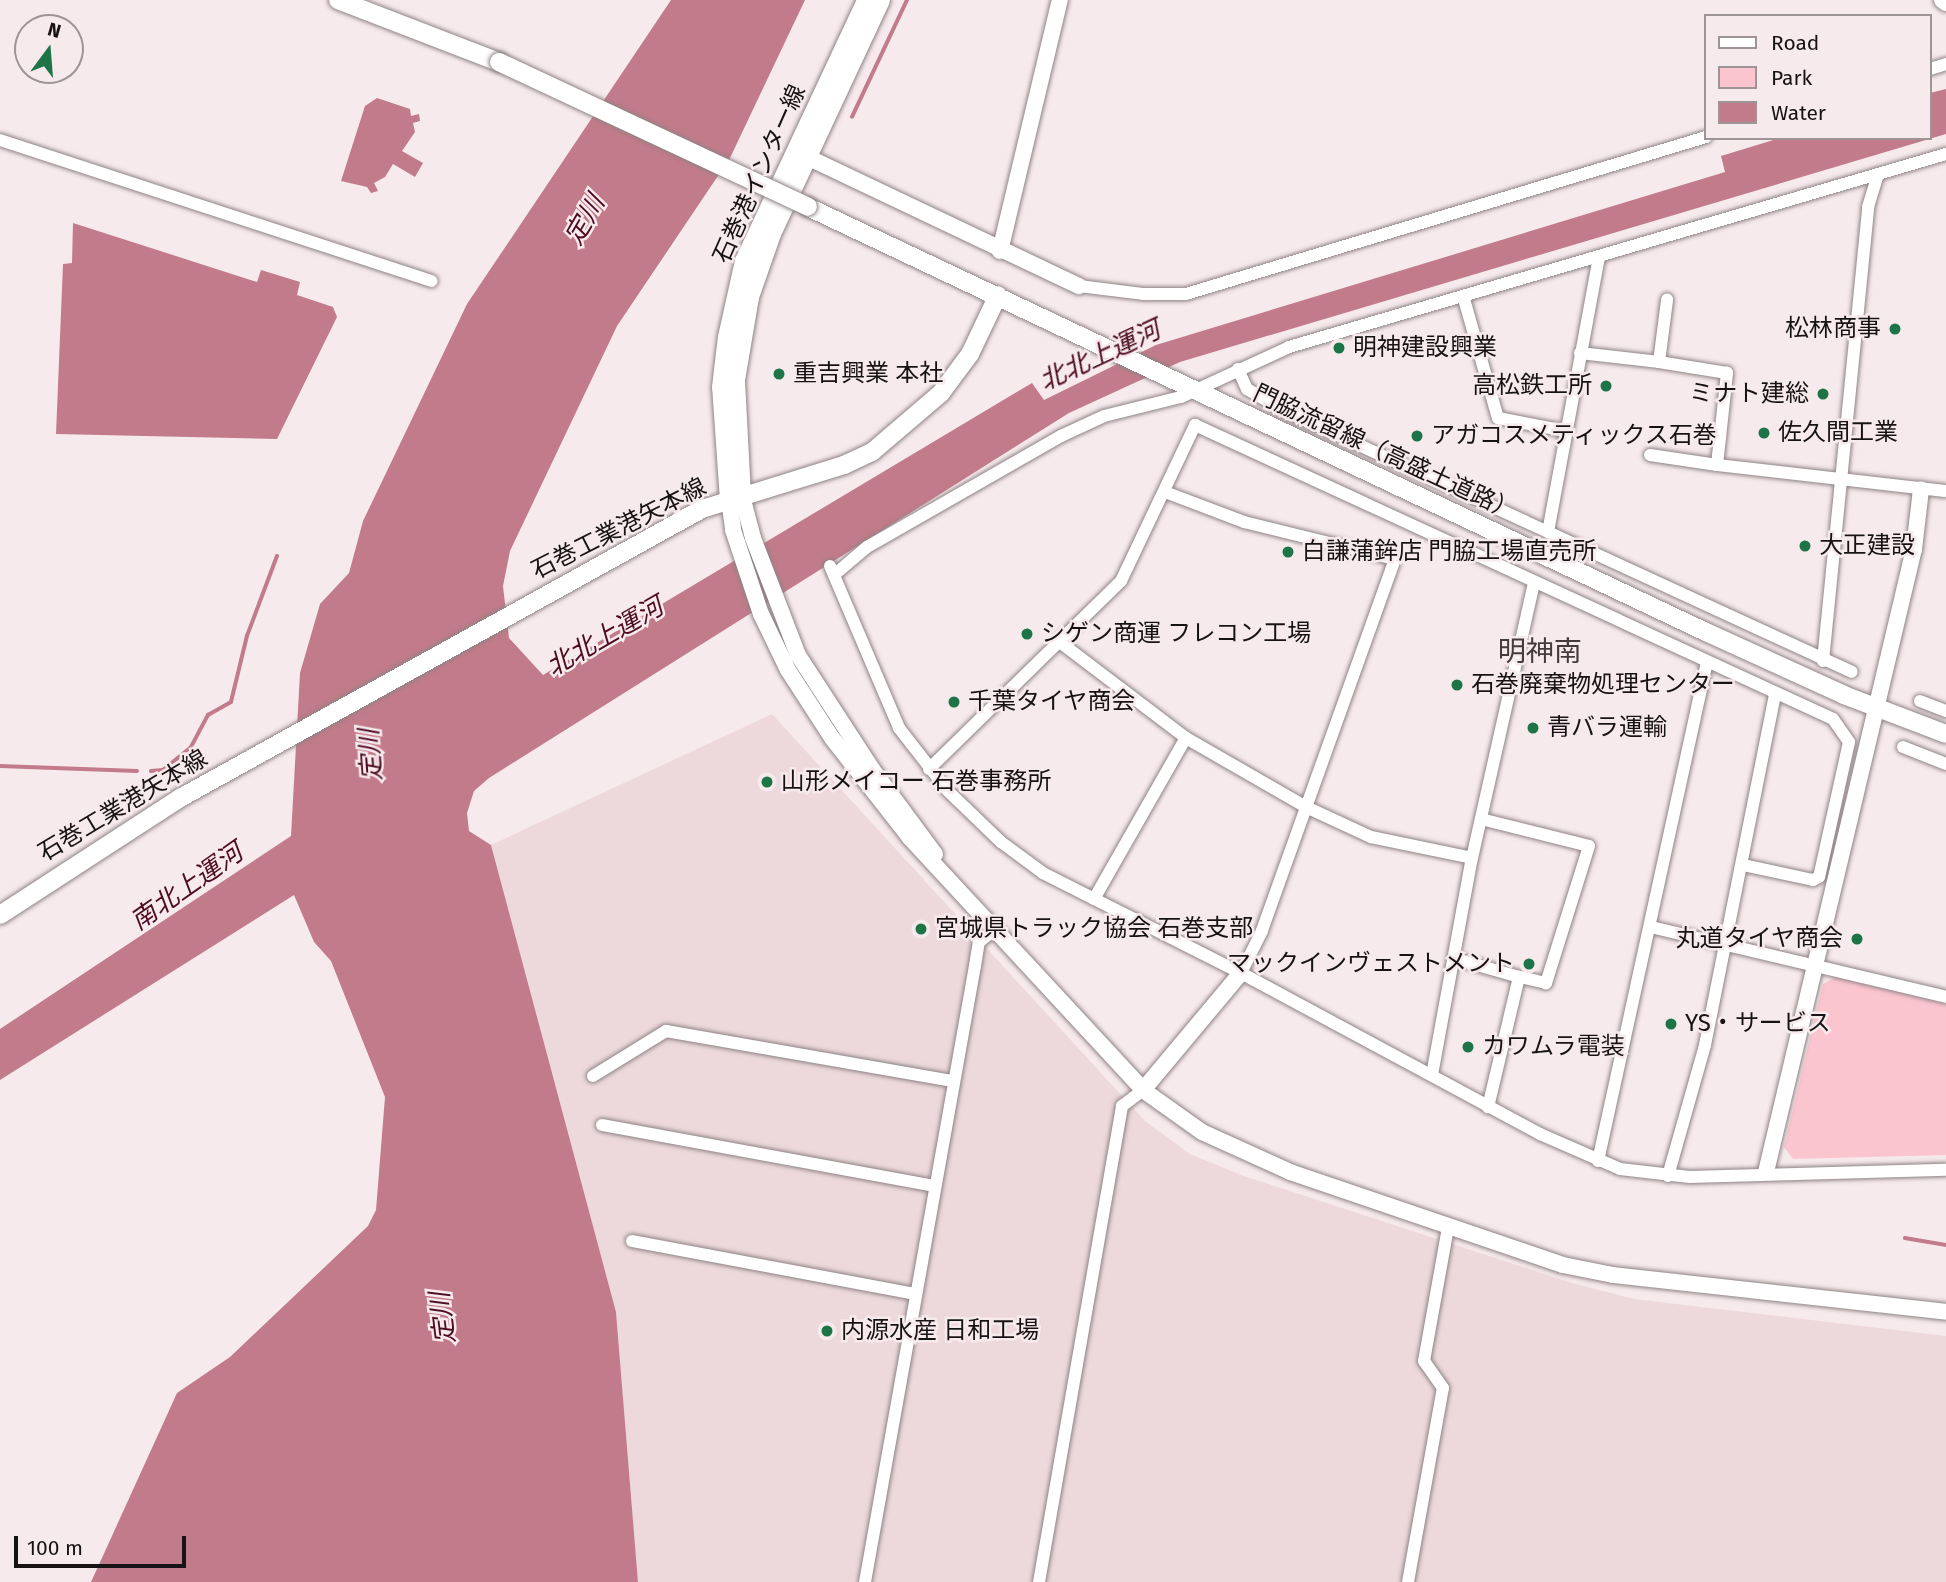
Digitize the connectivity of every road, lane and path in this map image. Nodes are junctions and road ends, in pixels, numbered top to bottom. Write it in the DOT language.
graph roads {
  1 [pos="338,0"];
  2 [pos="866,0"];
  3 [pos="881,0"];
  4 [pos="1060,0"];
  5 [pos="1942,0"];
  6 [pos="1946,3"];
  7 [pos="1704,138"];
  8 [pos="0,140"];
  9 [pos="1946,154"];
  10 [pos="807,157"];
  11 [pos="1877,177"];
  12 [pos="1000,251"];
  13 [pos="1599,257"];
  14 [pos="432,281"];
  15 [pos="1079,286"];
  16 [pos="998,295"];
  17 [pos="1464,299"];
  18 [pos="1667,300"];
  19 [pos="1580,353"];
  20 [pos="1659,362"];
  21 [pos="1238,369"];
  22 [pos="1195,390"];
  23 [pos="1566,430"];
  24 [pos="1650,455"];
  25 [pos="1717,465"];
  26 [pos="1840,481"];
  27 [pos="1921,489"];
  28 [pos="1946,491"];
  29 [pos="1164,492"];
  30 [pos="736,498"];
  31 [pos="1548,532"];
  32 [pos="1534,582"];
  33 [pos="1061,643"];
  34 [pos="1823,661"];
  35 [pos="1707,662"];
  36 [pos="1852,672"];
  37 [pos="1775,695"];
  38 [pos="1920,701"];
  39 [pos="1875,706"];
  40 [pos="1946,711"];
  41 [pos="1946,734"];
  42 [pos="1186,738"];
  43 [pos="1903,747"];
  44 [pos="1946,764"];
  45 [pos="929,769"];
  46 [pos="1306,807"];
  47 [pos="1481,819"];
  48 [pos="1472,858"];
  49 [pos="1743,864"];
  50 [pos="955,885"];
  51 [pos="1094,899"];
  52 [pos="0,915"];
  53 [pos="996,928"];
  54 [pos="1651,928"];
  55 [pos="1726,946"];
  56 [pos="1456,959"];
  57 [pos="1814,967"];
  58 [pos="1241,972"];
  59 [pos="1520,977"];
  60 [pos="1946,997"];
  61 [pos="1432,1075"];
  62 [pos="593,1076"];
  63 [pos="952,1081"];
  64 [pos="1143,1090"];
  65 [pos="1488,1107"];
  66 [pos="602,1125"];
  67 [pos="1598,1161"];
  68 [pos="1946,1170"];
  69 [pos="1766,1172"];
  70 [pos="1668,1176"];
  71 [pos="933,1186"];
  72 [pos="1448,1227"];
  73 [pos="632,1241"];
  74 [pos="914,1294"];
  75 [pos="1946,1312"];
  76 [pos="865,1582"];
  77 [pos="1039,1582"];
  78 [pos="1408,1582"];
  1 -- 16 [label="main road, bridge"];
  2 -- 30 [label="main road, 石巻港インター線"];
  3 -- 10 [label="main road, 石巻港インター線"];
  4 -- 12 [label="street"];
  5 -- 6 [label="street"];
  7 -- 15 [label="street"];
  8 -- 14 [label="street"];
  9 -- 11 [label="street"];
  10 -- 12 [label="street"];
  10 -- 30 [label="main road, 石巻港インター線"];
  11 -- 13 [label="street"];
  11 -- 26 [label="street"];
  12 -- 15 [label="street"];
  13 -- 17 [label="street"];
  13 -- 19 [label="street"];
  16 -- 22 [label="main road, 門脇流留線（高盛土道路）"];
  16 -- 30 [label="main road, 石巻工業港矢本線"];
  17 -- 21 [label="street"];
  17 -- 23 [label="street"];
  18 -- 20 [label="street"];
  19 -- 20 [label="street"];
  19 -- 23 [label="street"];
  20 -- 25 [label="street"];
  21 -- 22 [label="street"];
  21 -- 31 [label="street"];
  22 -- 39 [label="main road, 門脇流留線（高盛土道路）"];
  22 -- 45 [label="street"];
  23 -- 31 [label="street"];
  24 -- 25 [label="street"];
  25 -- 26 [label="street"];
  26 -- 27 [label="street"];
  26 -- 34 [label="street"];
  27 -- 28 [label="street"];
  27 -- 39 [label="street"];
  29 -- 32 [label="street"];
  29 -- 33 [label="street"];
  29 -- 46 [label="street"];
  30 -- 50 [label="street"];
  30 -- 50 [label="street"];
  30 -- 52 [label="main road, 石巻工業港矢本線"];
  31 -- 34 [label="street"];
  32 -- 35 [label="street"];
  32 -- 47 [label="street"];
  33 -- 42 [label="street"];
  33 -- 45 [label="street"];
  34 -- 36 [label="street"];
  35 -- 37 [label="street"];
  35 -- 54 [label="street"];
  37 -- 49 [label="street"];
  37 -- 49 [label="street"];
  38 -- 40 [label="street"];
  39 -- 41 [label="main road, 門脇流留線（高盛土道路）"];
  39 -- 57 [label="street"];
  42 -- 46 [label="street"];
  42 -- 51 [label="street"];
  43 -- 44 [label="street"];
  45 -- 51 [label="street"];
  46 -- 48 [label="street"];
  46 -- 58 [label="street"];
  47 -- 48 [label="street"];
  47 -- 59 [label="street"];
  48 -- 56 [label="street"];
  49 -- 55 [label="street"];
  50 -- 53 [label="street"];
  51 -- 58 [label="street"];
  53 -- 63 [label="street"];
  53 -- 64 [label="street"];
  54 -- 55 [label="street"];
  54 -- 67 [label="street"];
  55 -- 57 [label="street"];
  55 -- 70 [label="street"];
  56 -- 59 [label="street"];
  56 -- 61 [label="street"];
  57 -- 60 [label="street"];
  57 -- 69 [label="street"];
  58 -- 61 [label="street"];
  58 -- 64 [label="street"];
  59 -- 65 [label="street"];
  61 -- 65 [label="street"];
  62 -- 63 [label="street"];
  63 -- 71 [label="street"];
  64 -- 72 [label="street"];
  64 -- 77 [label="street"];
  65 -- 67 [label="street"];
  66 -- 71 [label="street"];
  67 -- 70 [label="street"];
  68 -- 69 [label="street"];
  69 -- 70 [label="street"];
  71 -- 74 [label="street"];
  72 -- 75 [label="street"];
  72 -- 78 [label="street"];
  73 -- 74 [label="street"];
  74 -- 76 [label="street"];
}
